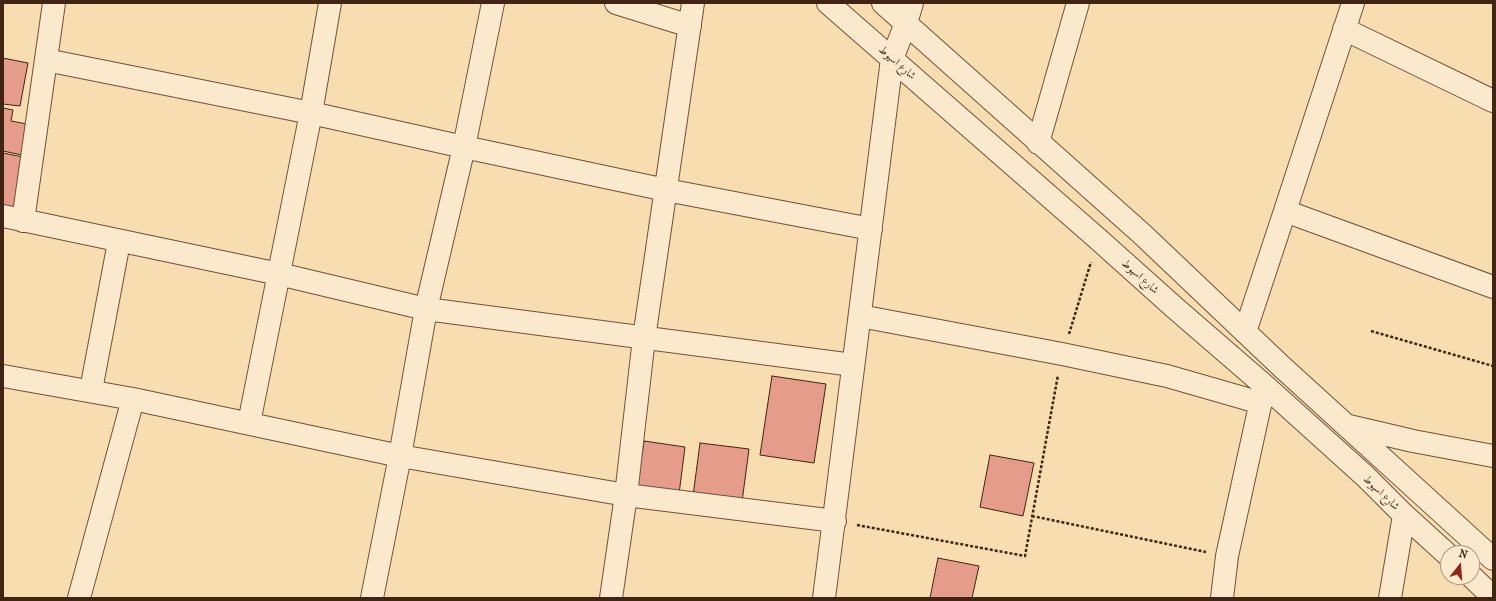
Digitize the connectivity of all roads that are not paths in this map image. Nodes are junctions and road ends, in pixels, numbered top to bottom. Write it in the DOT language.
graph roads {
  1 [pos="54,3"];
  2 [pos="330,3"];
  3 [pos="493,3"];
  4 [pos="616,3"];
  5 [pos="693,3"];
  6 [pos="828,3"];
  7 [pos="883,3"];
  8 [pos="1078,3"];
  9 [pos="1353,3"];
  10 [pos="909,13"];
  11 [pos="690,26"];
  12 [pos="1344,29"];
  13 [pos="892,59"];
  14 [pos="46,60"];
  15 [pos="1493,101"];
  16 [pos="310,113"];
  17 [pos="1038,142"];
  18 [pos="464,147"];
  19 [pos="666,190"];
  20 [pos="1285,211"];
  21 [pos="13,219"];
  22 [pos="871,229"];
  23 [pos="119,242"];
  24 [pos="279,274"];
  25 [pos="1493,287"];
  26 [pos="426,308"];
  27 [pos="860,316"];
  28 [pos="1245,332"];
  29 [pos="644,338"];
  30 [pos="853,364"];
  31 [pos="3,376"];
  32 [pos="91,390"];
  33 [pos="1263,394"];
  34 [pos="133,399"];
  35 [pos="249,423"];
  36 [pos="1348,426"];
  37 [pos="400,456"];
  38 [pos="1493,456"];
  39 [pos="626,495"];
  40 [pos="1404,515"];
  41 [pos="835,521"];
  42 [pos="1440,548"];
  43 [pos="1493,559"];
  44 [pos="1480,584"];
  45 [pos="1493,596"];
  46 [pos="79,598"];
  47 [pos="372,598"];
  48 [pos="611,598"];
  49 [pos="824,598"];
  50 [pos="1222,598"];
  51 [pos="1390,598"];
  1 -- 14 [label="street"];
  2 -- 16 [label="street"];
  3 -- 18 [label="street"];
  4 -- 11 [label="street"];
  5 -- 11 [label="street"];
  6 -- 13 [label="street, شارع اسيوط"];
  7 -- 10 [label="street"];
  8 -- 17 [label="street"];
  9 -- 12 [label="street"];
  10 -- 13 [label="street"];
  10 -- 17 [label="street"];
  11 -- 19 [label="street"];
  12 -- 15 [label="street"];
  12 -- 20 [label="street"];
  13 -- 22 [label="street"];
  13 -- 33 [label="street, شارع اسيوط"];
  14 -- 16 [label="street"];
  14 -- 21 [label="street"];
  16 -- 18 [label="street"];
  16 -- 24 [label="street"];
  17 -- 28 [label="street"];
  18 -- 19 [label="street"];
  18 -- 26 [label="street"];
  19 -- 22 [label="street"];
  19 -- 29 [label="street"];
  20 -- 25 [label="street"];
  20 -- 28 [label="street"];
  21 -- 23 [label="street"];
  22 -- 27 [label="street"];
  23 -- 24 [label="street"];
  23 -- 32 [label="street"];
  24 -- 26 [label="street"];
  24 -- 35 [label="street"];
  26 -- 29 [label="street"];
  26 -- 37 [label="street"];
  27 -- 30 [label="street"];
  27 -- 33 [label="street"];
  28 -- 36 [label="street"];
  29 -- 30 [label="street"];
  29 -- 39 [label="street"];
  30 -- 41 [label="street"];
  31 -- 32 [label="street"];
  32 -- 34 [label="street"];
  33 -- 40 [label="street, شارع اسيوط"];
  33 -- 50 [label="street"];
  34 -- 35 [label="street"];
  34 -- 46 [label="street"];
  35 -- 37 [label="street"];
  36 -- 38 [label="street"];
  36 -- 43 [label="street"];
  37 -- 39 [label="street"];
  37 -- 47 [label="street"];
  39 -- 41 [label="street"];
  39 -- 48 [label="street"];
  40 -- 42 [label="street, شارع اسيوط"];
  40 -- 51 [label="street"];
  41 -- 49 [label="street"];
  44 -- 45 [label="street"];
}
